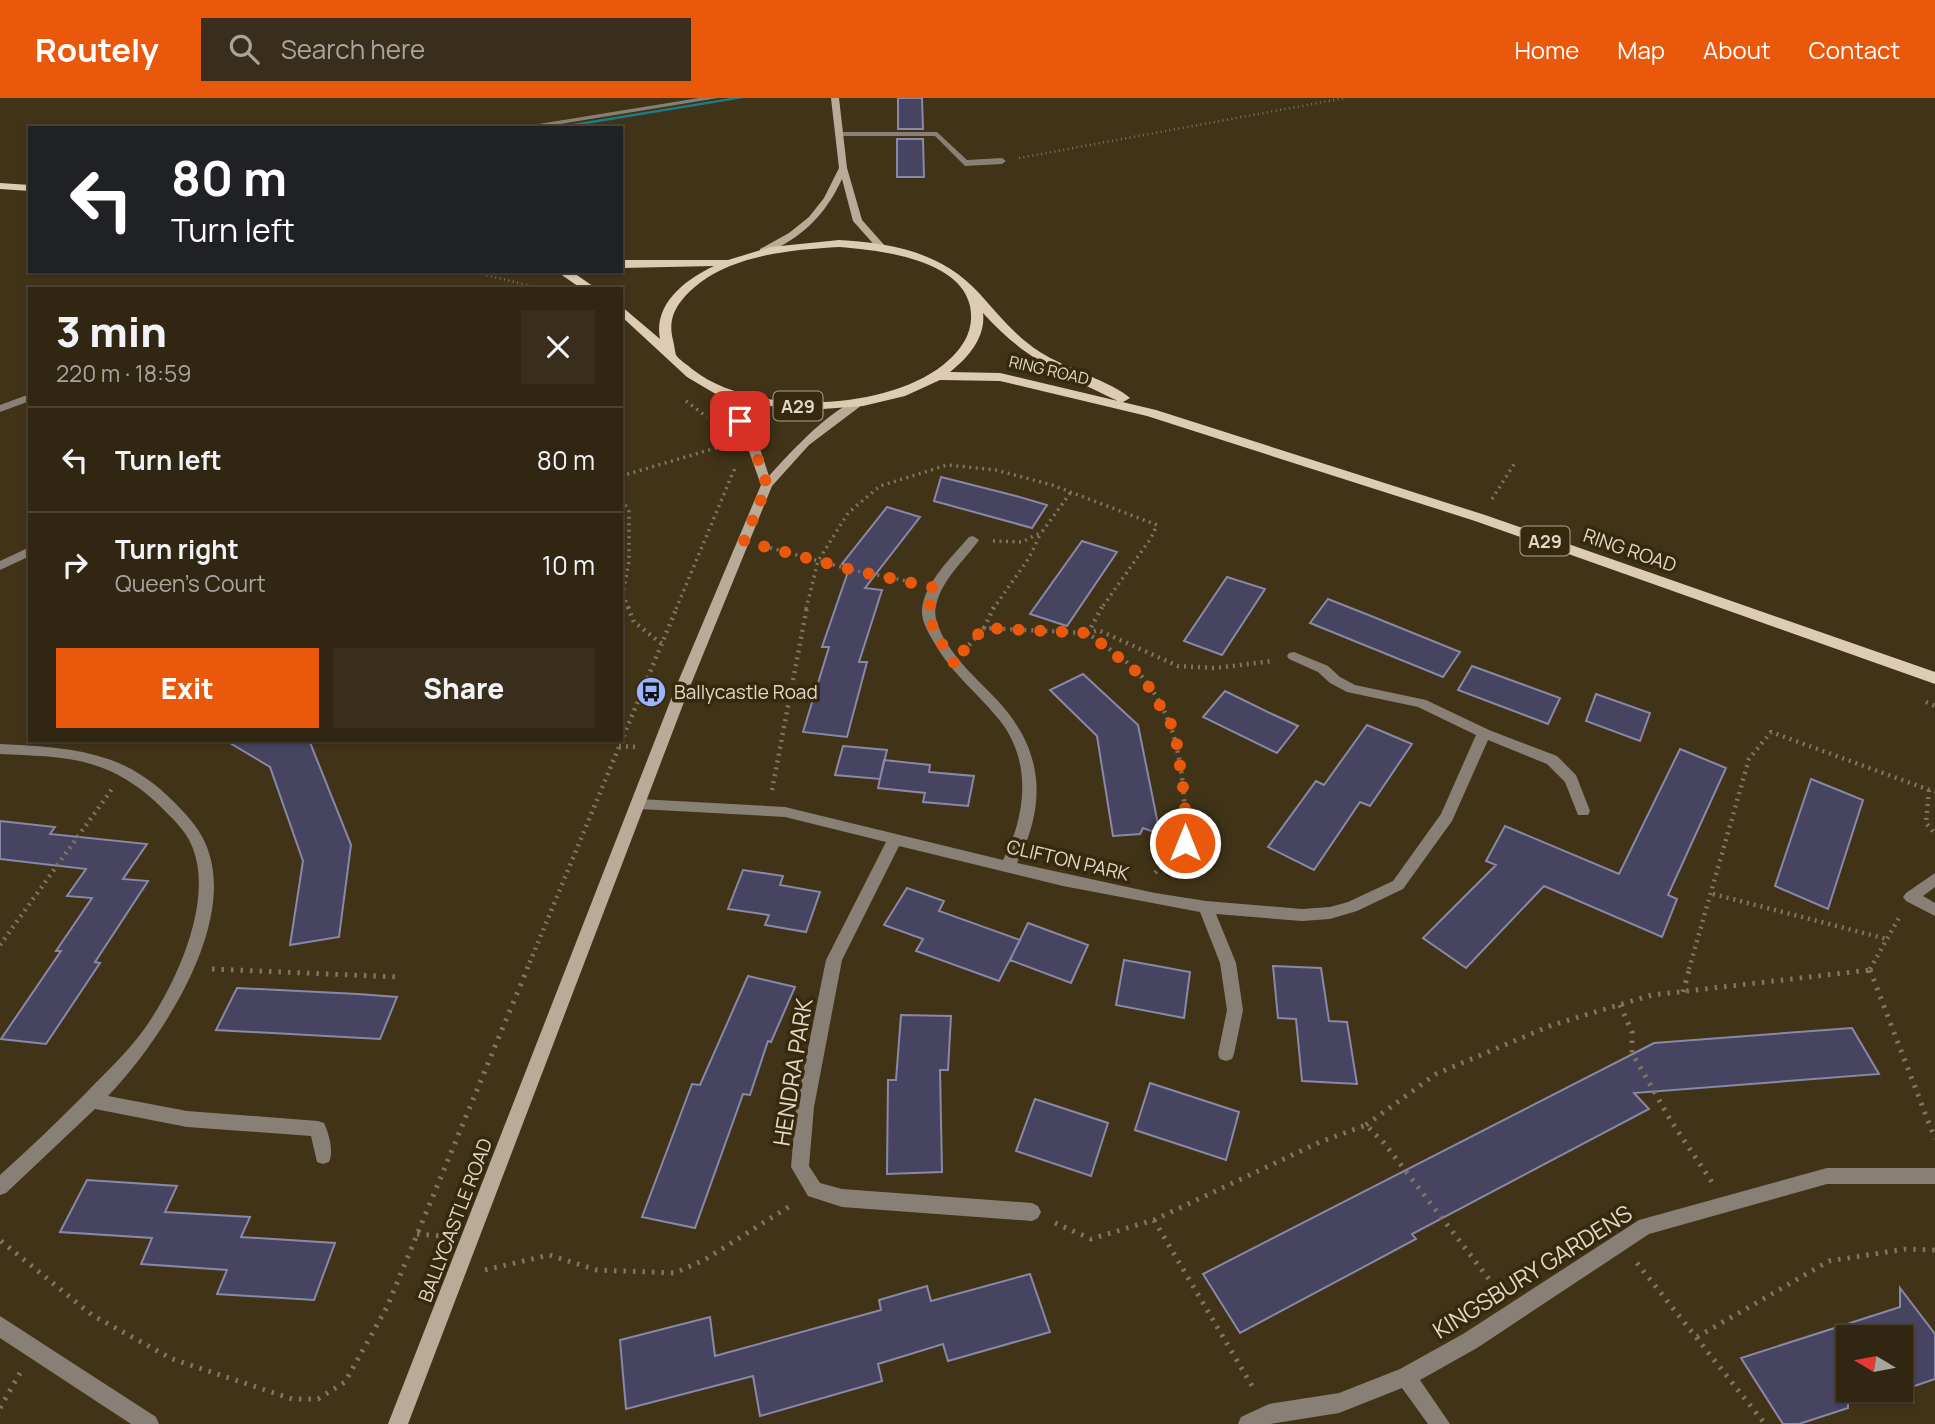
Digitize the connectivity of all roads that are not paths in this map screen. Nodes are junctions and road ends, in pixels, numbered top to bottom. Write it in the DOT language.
graph roads {
  1 [pos="714,98"];
  2 [pos="835,98"];
  3 [pos="531,126"];
  4 [pos="841,134"];
  5 [pos="1002,161"];
  6 [pos="843,168"];
  7 [pos="0,186"];
  8 [pos="28,188"];
  9 [pos="881,247"];
  10 [pos="763,251"];
  11 [pos="732,261"];
  12 [pos="623,264"];
  13 [pos="565,273"];
  14 [pos="589,287"];
  15 [pos="974,298"];
  16 [pos="623,311"];
  17 [pos="670,353"];
  18 [pos="937,376"];
  19 [pos="718,390"];
  20 [pos="28,398"];
  21 [pos="861,402"];
  22 [pos="0,409"];
  23 [pos="1151,413"];
  24 [pos="767,485"];
  25 [pos="973,540"];
  26 [pos="28,552"];
  27 [pos="0,566"];
  28 [pos="1294,656"];
  29 [pos="1935,678"];
  30 [pos="1484,733"];
  31 [pos="0,749"];
  32 [pos="639,804"];
  33 [pos="1583,811"];
  34 [pos="897,838"];
  35 [pos="1007,867"];
  36 [pos="1935,879"];
  37 [pos="1206,907"];
  38 [pos="1935,910"];
  39 [pos="1226,1054"];
  40 [pos="90,1100"];
  41 [pos="323,1156"];
  42 [pos="1935,1176"];
  43 [pos="0,1187"];
  44 [pos="1032,1212"];
  45 [pos="0,1326"];
  46 [pos="1406,1377"];
  47 [pos="149,1424"];
  48 [pos="398,1424"];
  49 [pos="1248,1424"];
  50 [pos="1440,1424"];
  1 -- 3 [label="street"];
  2 -- 4 [label="main road"];
  4 -- 5 [label="street"];
  4 -- 6 [label="main road"];
  6 -- 9 [label="main road"];
  6 -- 10 [label="main road"];
  7 -- 8 [label="main road"];
  9 -- 10 [label="main road, A29"];
  9 -- 15 [label="main road, A29"];
  10 -- 11 [label="main road, A29"];
  11 -- 12 [label="main road, A29"];
  11 -- 17 [label="main road, A29"];
  13 -- 14 [label="main road"];
  15 -- 18 [label="main road, A29"];
  15 -- 23 [label="main road, RING ROAD / A29"];
  16 -- 17 [label="main road, A29"];
  17 -- 19 [label="main road, A29"];
  18 -- 21 [label="main road, A29"];
  18 -- 23 [label="main road, RING ROAD / A29"];
  19 -- 21 [label="main road, A29"];
  19 -- 24 [label="main road"];
  20 -- 22 [label="street"];
  21 -- 24 [label="main road, BALLYCASTLE ROAD"];
  23 -- 29 [label="main road, RING ROAD / A29"];
  24 -- 32 [label="main road, BALLYCASTLE ROAD"];
  25 -- 35 [label="street"];
  26 -- 27 [label="street"];
  28 -- 30 [label="street"];
  30 -- 33 [label="street"];
  30 -- 37 [label="street, CLIFTON PARK"];
  31 -- 40 [label="street"];
  32 -- 34 [label="street, CLIFTON PARK"];
  32 -- 48 [label="main road, BALLYCASTLE ROAD"];
  34 -- 35 [label="street, CLIFTON PARK"];
  34 -- 44 [label="street, HENDRA PARK"];
  35 -- 37 [label="street, CLIFTON PARK"];
  36 -- 38 [label="street"];
  37 -- 39 [label="street"];
  40 -- 41 [label="street"];
  40 -- 43 [label="street"];
  42 -- 46 [label="street, KINGSBURY GARDENS"];
  45 -- 47 [label="street"];
  46 -- 49 [label="street, KINGSBURY GARDENS"];
  46 -- 50 [label="street"];
}
